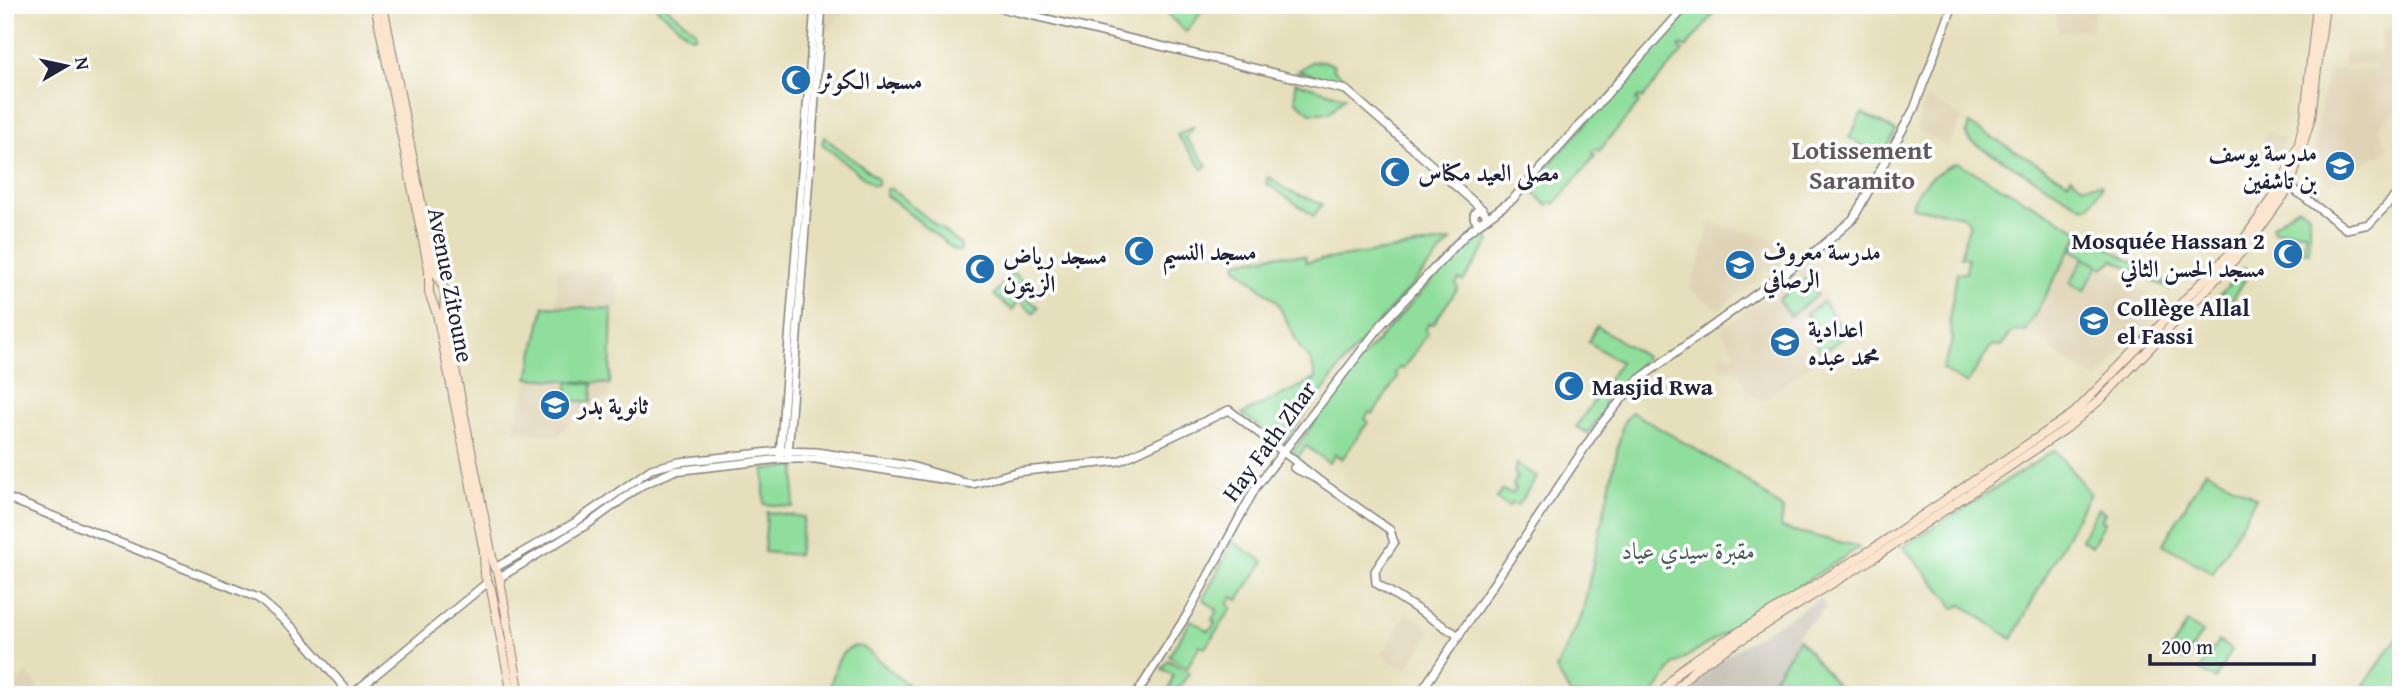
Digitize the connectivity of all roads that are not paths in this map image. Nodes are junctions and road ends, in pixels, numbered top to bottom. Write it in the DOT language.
graph roads {
  1 [pos="375,5"];
  2 [pos="383,5"];
  3 [pos="815,5"];
  4 [pos="822,5"];
  5 [pos="988,5"];
  6 [pos="1687,5"];
  7 [pos="1953,5"];
  8 [pos="2317,5"];
  9 [pos="2325,5"];
  10 [pos="2287,185"];
  11 [pos="2401,190"];
  12 [pos="1469,202"];
  13 [pos="1484,215"];
  14 [pos="1475,216"];
  15 [pos="1467,233"];
  16 [pos="431,286"];
  17 [pos="443,286"];
  18 [pos="444,296"];
  19 [pos="432,298"];
  20 [pos="1282,454"];
  21 [pos="784,455"];
  22 [pos="5,496"];
  23 [pos="494,576"];
  24 [pos="1459,636"];
  25 [pos="1724,645"];
  26 [pos="351,695"];
  27 [pos="512,695"];
  28 [pos="520,695"];
  29 [pos="1136,695"];
  30 [pos="1419,695"];
  31 [pos="1660,695"];
  32 [pos="1670,695"];
  1 -- 16 [label="main road, Avenue Zitoune"];
  2 -- 17 [label="main road, Avenue Zitoune"];
  3 -- 21 [label="street"];
  4 -- 21 [label="street"];
  5 -- 12 [label="street"];
  6 -- 13 [label="street"];
  7 -- 24 [label="street"];
  8 -- 10 [label="main road"];
  9 -- 10 [label="main road"];
  10 -- 11 [label="street"];
  10 -- 25 [label="main road"];
  12 -- 13 [label="street"];
  12 -- 14 [label="street"];
  13 -- 14 [label="street"];
  13 -- 15 [label="street"];
  14 -- 15 [label="street"];
  15 -- 20 [label="street, Hay Fath Zhar"];
  16 -- 17 [label="main road"];
  16 -- 19 [label="main road, Avenue Zitoune"];
  17 -- 18 [label="main road, Avenue Zitoune"];
  18 -- 19 [label="main road"];
  18 -- 23 [label="main road, Avenue Zitoune"];
  19 -- 23 [label="main road, Avenue Zitoune"];
  20 -- 21 [label="street"];
  20 -- 24 [label="street"];
  20 -- 29 [label="street, Hay Fath Zhar"];
  21 -- 23 [label="street"];
  22 -- 26 [label="street"];
  23 -- 26 [label="street"];
  23 -- 27 [label="main road, Avenue Zitoune"];
  23 -- 28 [label="main road, Avenue Zitoune"];
  24 -- 30 [label="street"];
  25 -- 31 [label="main road"];
  25 -- 32 [label="main road"];
}
